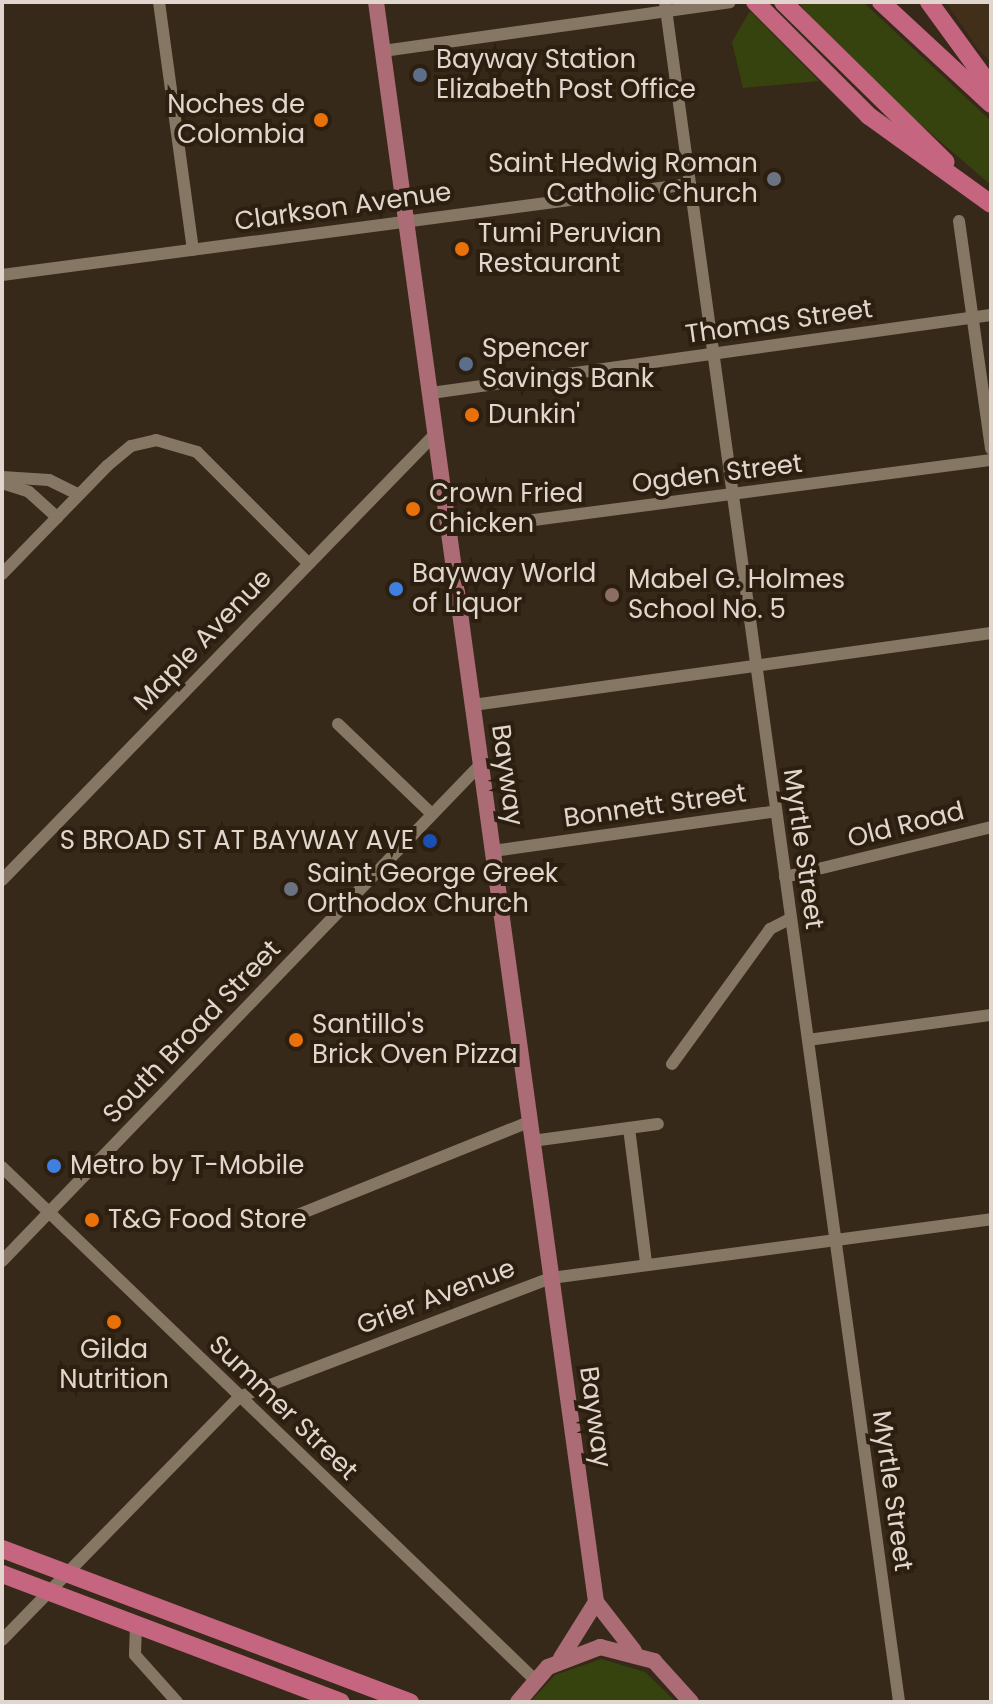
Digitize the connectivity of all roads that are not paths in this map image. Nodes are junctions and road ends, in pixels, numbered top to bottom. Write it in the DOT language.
graph roads {
  1 [pos="159,2"];
  2 [pos="376,2"];
  3 [pos="730,2"];
  4 [pos="755,2"];
  5 [pos="783,2"];
  6 [pos="881,2"];
  7 [pos="929,2"];
  8 [pos="666,6"];
  9 [pos="383,51"];
  10 [pos="991,87"];
  11 [pos="991,104"];
  12 [pos="690,184"];
  13 [pos="991,198"];
  14 [pos="991,204"];
  15 [pos="406,220"];
  16 [pos="959,221"];
  17 [pos="193,250"];
  18 [pos="2,275"];
  19 [pos="991,315"];
  20 [pos="973,318"];
  21 [pos="714,352"];
  22 [pos="431,393"];
  23 [pos="437,432"];
  24 [pos="991,449"];
  25 [pos="991,460"];
  26 [pos="2,480"];
  27 [pos="78,494"];
  28 [pos="733,494"];
  29 [pos="57,517"];
  30 [pos="450,531"];
  31 [pos="308,563"];
  32 [pos="2,574"];
  33 [pos="991,633"];
  34 [pos="757,665"];
  35 [pos="473,705"];
  36 [pos="338,724"];
  37 [pos="481,764"];
  38 [pos="776,811"];
  39 [pos="432,814"];
  40 [pos="991,827"];
  41 [pos="493,851"];
  42 [pos="785,877"];
  43 [pos="2,880"];
  44 [pos="790,919"];
  45 [pos="991,1015"];
  46 [pos="808,1040"];
  47 [pos="672,1064"];
  48 [pos="529,1122"];
  49 [pos="658,1124"];
  50 [pos="629,1128"];
  51 [pos="532,1141"];
  52 [pos="2,1167"];
  53 [pos="50,1211"];
  54 [pos="295,1216"];
  55 [pos="991,1219"];
  56 [pos="835,1238"];
  57 [pos="2,1261"];
  58 [pos="646,1263"];
  59 [pos="551,1278"];
  60 [pos="239,1397"];
  61 [pos="2,1549"];
  62 [pos="67,1573"];
  63 [pos="2,1574"];
  64 [pos="49,1592"];
  65 [pos="596,1602"];
  66 [pos="136,1625"];
  67 [pos="2,1640"];
  68 [pos="634,1651"];
  69 [pos="561,1659"];
  70 [pos="534,1679"];
  71 [pos="177,1702"];
  72 [pos="341,1702"];
  73 [pos="410,1702"];
  74 [pos="518,1702"];
  75 [pos="691,1702"];
  76 [pos="899,1702"];
  1 -- 17 [label="street"];
  2 -- 9 [label="main road, Bayway"];
  3 -- 8 [label="street"];
  4 -- 14 [label="highway"];
  5 -- 13 [label="highway"];
  6 -- 11 [label="highway"];
  7 -- 10 [label="highway"];
  8 -- 9 [label="street"];
  8 -- 12 [label="street, Myrtle Street"];
  9 -- 15 [label="main road, Bayway"];
  12 -- 15 [label="street, Clarkson Avenue"];
  12 -- 21 [label="street, Myrtle Street"];
  15 -- 17 [label="street, Clarkson Avenue"];
  15 -- 22 [label="main road, Bayway"];
  16 -- 20 [label="street"];
  17 -- 18 [label="street, Clarkson Avenue"];
  19 -- 20 [label="street, Thomas Street"];
  20 -- 21 [label="street, Thomas Street"];
  20 -- 24 [label="street"];
  21 -- 22 [label="street, Thomas Street"];
  21 -- 28 [label="street, Myrtle Street"];
  22 -- 23 [label="main road, Bayway"];
  23 -- 30 [label="main road, Bayway"];
  23 -- 31 [label="street, Maple Avenue"];
  25 -- 28 [label="street, Ogden Street"];
  26 -- 27 [label="street"];
  26 -- 29 [label="street"];
  27 -- 29 [label="street"];
  27 -- 31 [label="street"];
  28 -- 30 [label="street, Ogden Street"];
  28 -- 34 [label="street, Myrtle Street"];
  29 -- 32 [label="street"];
  30 -- 35 [label="main road, Bayway"];
  31 -- 43 [label="street, Maple Avenue"];
  33 -- 34 [label="street"];
  34 -- 35 [label="street"];
  34 -- 38 [label="street, Myrtle Street"];
  35 -- 37 [label="main road, Bayway"];
  36 -- 39 [label="street"];
  37 -- 39 [label="street, South Broad Street"];
  37 -- 41 [label="main road, Bayway"];
  38 -- 41 [label="street, Bonnett Street"];
  38 -- 42 [label="street, Myrtle Street"];
  39 -- 53 [label="street, South Broad Street"];
  40 -- 42 [label="street, Old Road"];
  41 -- 48 [label="main road, Bayway"];
  42 -- 44 [label="street, Myrtle Street"];
  44 -- 46 [label="street, Myrtle Street"];
  44 -- 47 [label="street"];
  45 -- 46 [label="street"];
  46 -- 56 [label="street, Myrtle Street"];
  48 -- 51 [label="main road, Bayway"];
  48 -- 54 [label="street"];
  49 -- 50 [label="street"];
  50 -- 51 [label="street"];
  50 -- 58 [label="street"];
  51 -- 59 [label="main road, Bayway"];
  52 -- 53 [label="street, Summer Street"];
  53 -- 57 [label="street, South Broad Street"];
  53 -- 60 [label="street, Summer Street"];
  55 -- 56 [label="street, Grier Avenue"];
  56 -- 58 [label="street, Grier Avenue"];
  56 -- 76 [label="street, Myrtle Street"];
  58 -- 59 [label="street, Grier Avenue"];
  59 -- 60 [label="street, Grier Avenue"];
  59 -- 65 [label="main road, Bayway"];
  60 -- 62 [label="street, Grier Avenue"];
  60 -- 70 [label="street, Summer Street"];
  61 -- 62 [label="highway"];
  62 -- 64 [label="street, Grier Avenue"];
  62 -- 73 [label="highway"];
  63 -- 64 [label="highway"];
  64 -- 66 [label="highway"];
  64 -- 67 [label="street, Grier Avenue"];
  65 -- 68 [label="main road, Bayway"];
  65 -- 69 [label="main road"];
  66 -- 71 [label="street"];
  66 -- 72 [label="highway"];
  68 -- 69 [label="main road"];
  68 -- 75 [label="main road"];
  69 -- 70 [label="main road"];
  70 -- 74 [label="main road"];
}
